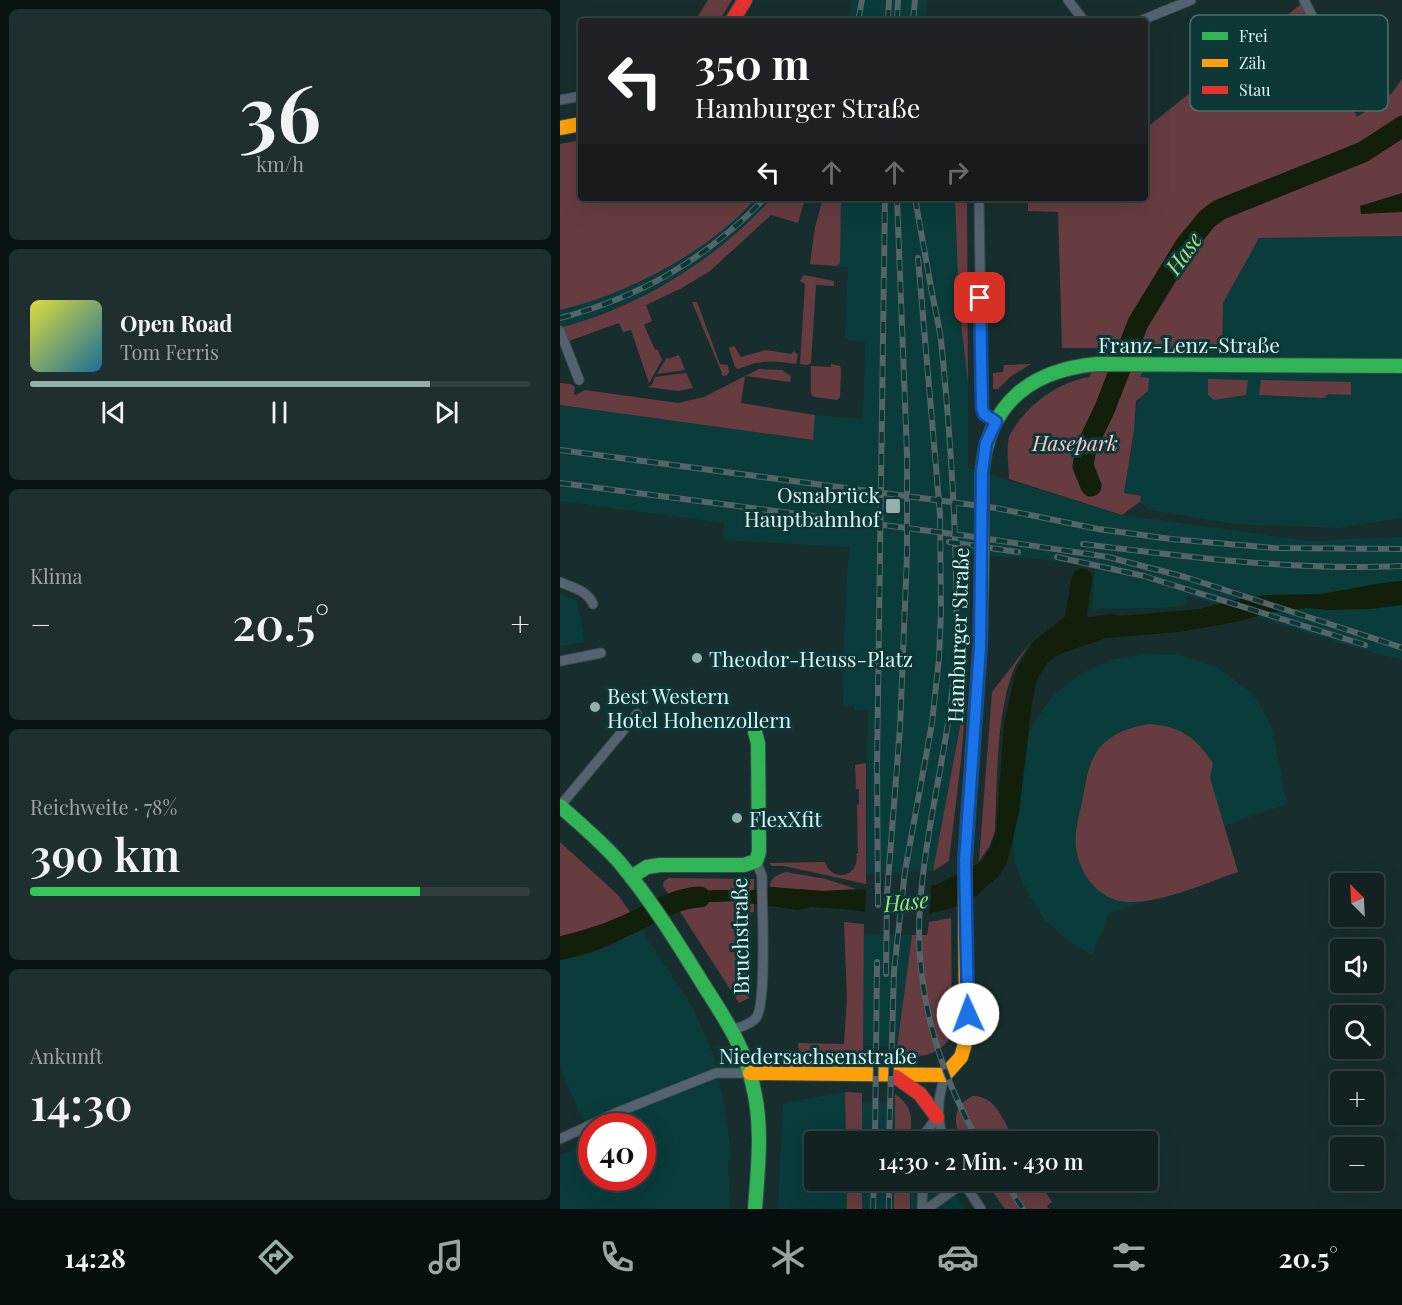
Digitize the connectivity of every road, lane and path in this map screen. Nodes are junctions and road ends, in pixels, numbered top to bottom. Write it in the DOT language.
graph roads {
  1 [pos="745,0"];
  2 [pos="1068,0"];
  3 [pos="1192,0"];
  4 [pos="1304,0"];
  5 [pos="1312,15"];
  6 [pos="734,18"];
  7 [pos="1082,18"];
  8 [pos="1147,18"];
  9 [pos="578,97"];
  10 [pos="560,100"];
  11 [pos="578,125"];
  12 [pos="560,128"];
  13 [pos="979,201"];
  14 [pos="560,331"];
  15 [pos="1403,366"];
  16 [pos="579,380"];
  17 [pos="996,422"];
  18 [pos="560,582"];
  19 [pos="593,604"];
  20 [pos="601,653"];
  21 [pos="560,661"];
  22 [pos="637,714"];
  23 [pos="756,738"];
  24 [pos="560,806"];
  25 [pos="757,857"];
  26 [pos="631,877"];
  27 [pos="732,1030"];
  28 [pos="750,1073"];
  29 [pos="894,1076"];
  30 [pos="945,1076"];
  31 [pos="937,1117"];
  32 [pos="927,1131"];
  33 [pos="941,1131"];
  34 [pos="560,1139"];
  35 [pos="923,1191"];
  36 [pos="949,1191"];
  37 [pos="968,1191"];
  38 [pos="755,1209"];
  39 [pos="924,1209"];
  40 [pos="981,1209"];
  1 -- 6 [label="street"];
  2 -- 7 [label="street"];
  3 -- 8 [label="street"];
  4 -- 5 [label="street"];
  9 -- 10 [label="street"];
  11 -- 12 [label="street"];
  13 -- 17 [label="street"];
  14 -- 16 [label="street"];
  15 -- 17 [label="street, Franz-Lenz-Straße"];
  17 -- 30 [label="street, Hamburger Straße, bridge"];
  18 -- 19 [label="street"];
  20 -- 21 [label="street"];
  22 -- 24 [label="street"];
  23 -- 25 [label="street, Bruchstraße"];
  24 -- 26 [label="street"];
  25 -- 26 [label="street, Bruchstraße"];
  25 -- 27 [label="street, Bruchstraße"];
  26 -- 27 [label="street"];
  27 -- 28 [label="street"];
  28 -- 29 [label="street, Niedersachsenstraße"];
  28 -- 34 [label="street, Niedersachsenstraße"];
  28 -- 38 [label="street"];
  29 -- 30 [label="street, Niedersachsenstraße"];
  29 -- 31 [label="street"];
  30 -- 31 [label="street"];
  31 -- 32 [label="street"];
  31 -- 33 [label="street"];
  35 -- 39 [label="street"];
  36 -- 39 [label="street"];
  37 -- 40 [label="street"];
}
